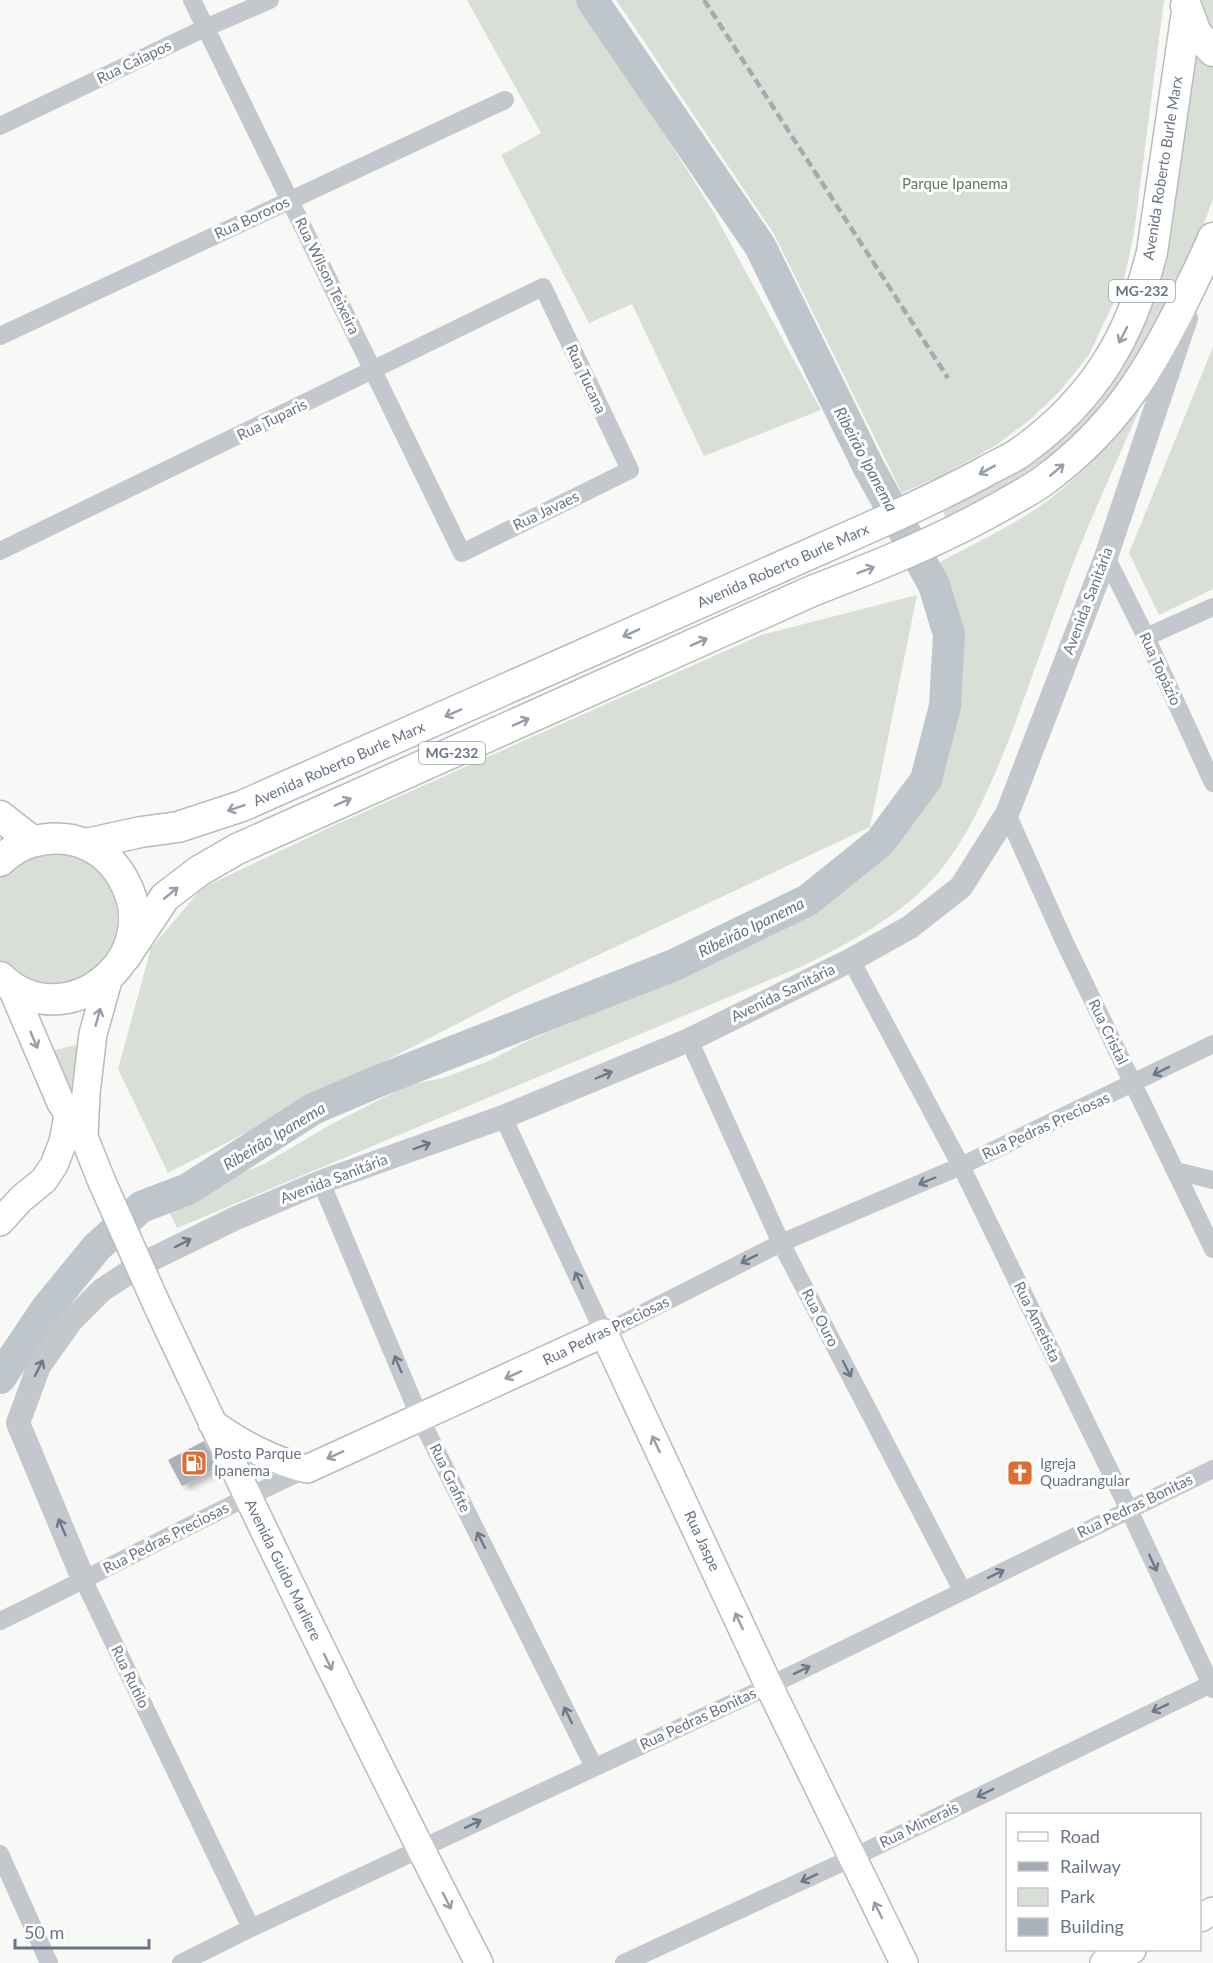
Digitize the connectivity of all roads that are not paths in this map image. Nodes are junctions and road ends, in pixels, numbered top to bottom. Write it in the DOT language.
graph roads {
  1 [pos="192,0"];
  2 [pos="270,0"];
  3 [pos="1186,6"];
  4 [pos="206,28"];
  5 [pos="1213,51"];
  6 [pos="505,100"];
  7 [pos="0,126"];
  8 [pos="290,200"];
  9 [pos="1213,239"];
  10 [pos="543,287"];
  11 [pos="0,336"];
  12 [pos="373,371"];
  13 [pos="630,470"];
  14 [pos="0,551"];
  15 [pos="462,553"];
  16 [pos="1106,557"];
  17 [pos="1213,607"];
  18 [pos="1146,637"];
  19 [pos="1213,783"];
  20 [pos="1007,814"];
  21 [pos="0,816"];
  22 [pos="32,841"];
  23 [pos="86,844"];
  24 [pos="0,861"];
  25 [pos="850,960"];
  26 [pos="117,967"];
  27 [pos="4,982"];
  28 [pos="688,1040"];
  29 [pos="1213,1044"];
  30 [pos="1134,1084"];
  31 [pos="68,1115"];
  32 [pos="503,1118"];
  33 [pos="84,1137"];
  34 [pos="961,1166"];
  35 [pos="1176,1171"];
  36 [pos="99,1174"];
  37 [pos="44,1180"];
  38 [pos="1213,1180"];
  39 [pos="321,1182"];
  40 [pos="0,1222"];
  41 [pos="781,1243"];
  42 [pos="1213,1249"];
  43 [pos="604,1333"];
  44 [pos="420,1418"];
  45 [pos="18,1423"];
  46 [pos="212,1423"];
  47 [pos="307,1468"];
  48 [pos="1213,1469"];
  49 [pos="247,1496"];
  50 [pos="1129,1510"];
  51 [pos="84,1581"];
  52 [pos="962,1590"];
  53 [pos="0,1621"];
  54 [pos="1212,1685"];
  55 [pos="770,1686"];
  56 [pos="594,1767"];
  57 [pos="420,1849"];
  58 [pos="0,1854"];
  59 [pos="852,1858"];
  60 [pos="251,1928"];
  61 [pos="1130,1951"];
  62 [pos="49,1963"];
  63 [pos="181,1963"];
  64 [pos="479,1963"];
  65 [pos="624,1963"];
  66 [pos="904,1963"];
  67 [pos="1104,1963"];
  1 -- 4 [label="street, Rua Wilson Teixeira"];
  2 -- 4 [label="street, Rua Caiapos"];
  3 -- 5 [label="main road, MG-232"];
  3 -- 23 [label="main road, Avenida Roberto Burle Marx / MG-232, one-way"];
  4 -- 7 [label="street, Rua Caiapos"];
  4 -- 8 [label="street, Rua Wilson Teixeira"];
  6 -- 8 [label="street, Rua Bororos"];
  8 -- 11 [label="street, Rua Bororos"];
  8 -- 12 [label="street, Rua Wilson Teixeira"];
  9 -- 16 [label="street, Avenida Sanitária"];
  26 -- 9 [label="main road, MG-232, one-way"];
  10 -- 12 [label="street, Rua Tuparis"];
  10 -- 13 [label="street, Rua Tucana"];
  12 -- 14 [label="street, Rua Tuparis"];
  12 -- 15 [label="street, Rua Wilson Teixeira"];
  13 -- 15 [label="street, Rua Javaes"];
  16 -- 18 [label="street, Rua Topázio"];
  16 -- 20 [label="street, Avenida Sanitária"];
  17 -- 18 [label="street"];
  18 -- 19 [label="street, Rua Topázio"];
  20 -- 25 [label="street, Avenida Sanitária"];
  20 -- 30 [label="street, Rua Cristal"];
  21 -- 22 [label="main road"];
  22 -- 23 [label="main road, MG-232"];
  22 -- 24 [label="main road, MG-232"];
  23 -- 26 [label="main road, MG-232"];
  25 -- 28 [label="street, Avenida Sanitária"];
  25 -- 34 [label="street, Rua Ametista"];
  26 -- 27 [label="main road, MG-232"];
  33 -- 26 [label="main road, Avenida Guido Marliere, one-way"];
  27 -- 31 [label="main road, Avenida Guido Marliere, one-way"];
  32 -- 28 [label="street, Avenida Sanitária, one-way"];
  28 -- 41 [label="street, Rua Ouro"];
  29 -- 30 [label="street, Rua Pedras Preciosas, one-way"];
  30 -- 34 [label="street, Rua Pedras Preciosas"];
  30 -- 35 [label="street, Rua Cristal"];
  31 -- 33 [label="main road, Avenida Guido Marliere"];
  31 -- 37 [label="main road"];
  39 -- 32 [label="street, Avenida Sanitária, one-way"];
  43 -- 32 [label="street, Rua Jaspe, one-way"];
  33 -- 36 [label="main road, Avenida Guido Marliere"];
  34 -- 41 [label="street, Rua Pedras Preciosas, one-way"];
  34 -- 50 [label="street, Rua Ametista"];
  35 -- 38 [label="street"];
  35 -- 42 [label="street, Rua Cristal"];
  36 -- 37 [label="main road"];
  36 -- 46 [label="main road, Avenida Guido Marliere, bridge"];
  37 -- 40 [label="main road"];
  44 -- 39 [label="street, Rua Grafite, one-way"];
  45 -- 39 [label="street, Avenida Sanitária, one-way"];
  41 -- 43 [label="street, Rua Pedras Preciosas, one-way"];
  41 -- 52 [label="street, Rua Ouro, one-way"];
  43 -- 44 [label="main road, Rua Pedras Preciosas, one-way"];
  55 -- 43 [label="main road, Rua Jaspe, one-way"];
  44 -- 47 [label="main road, Rua Pedras Preciosas, one-way"];
  56 -- 44 [label="street, Rua Grafite, one-way"];
  51 -- 45 [label="street, Rua Rutilo, one-way"];
  46 -- 47 [label="main road"];
  46 -- 49 [label="main road, Avenida Guido Marliere"];
  47 -- 49 [label="street, Rua Pedras Preciosas"];
  48 -- 50 [label="street, Rua Pedras Bonitas"];
  49 -- 51 [label="street, Rua Pedras Preciosas"];
  49 -- 57 [label="main road, Avenida Guido Marliere, one-way"];
  52 -- 50 [label="street, Rua Pedras Bonitas, one-way"];
  50 -- 54 [label="street, Rua Ametista, one-way"];
  51 -- 53 [label="street, Rua Pedras Preciosas"];
  51 -- 60 [label="street, Rua Rutilo"];
  55 -- 52 [label="street, Rua Pedras Bonitas, one-way"];
  54 -- 59 [label="street, Rua Minerais, one-way"];
  55 -- 56 [label="street, Rua Pedras Bonitas"];
  55 -- 59 [label="main road, Rua Jaspe"];
  57 -- 56 [label="street, Rua Pedras Bonitas, one-way"];
  57 -- 60 [label="street, Rua Pedras Bonitas"];
  57 -- 64 [label="main road, Avenida Guido Marliere, one-way"];
  58 -- 62 [label="street"];
  59 -- 65 [label="street, Rua Minerais, one-way"];
  66 -- 59 [label="main road, Rua Jaspe, one-way"];
  60 -- 63 [label="street, Rua Pedras Bonitas"];
  61 -- 67 [label="main road"];
}
